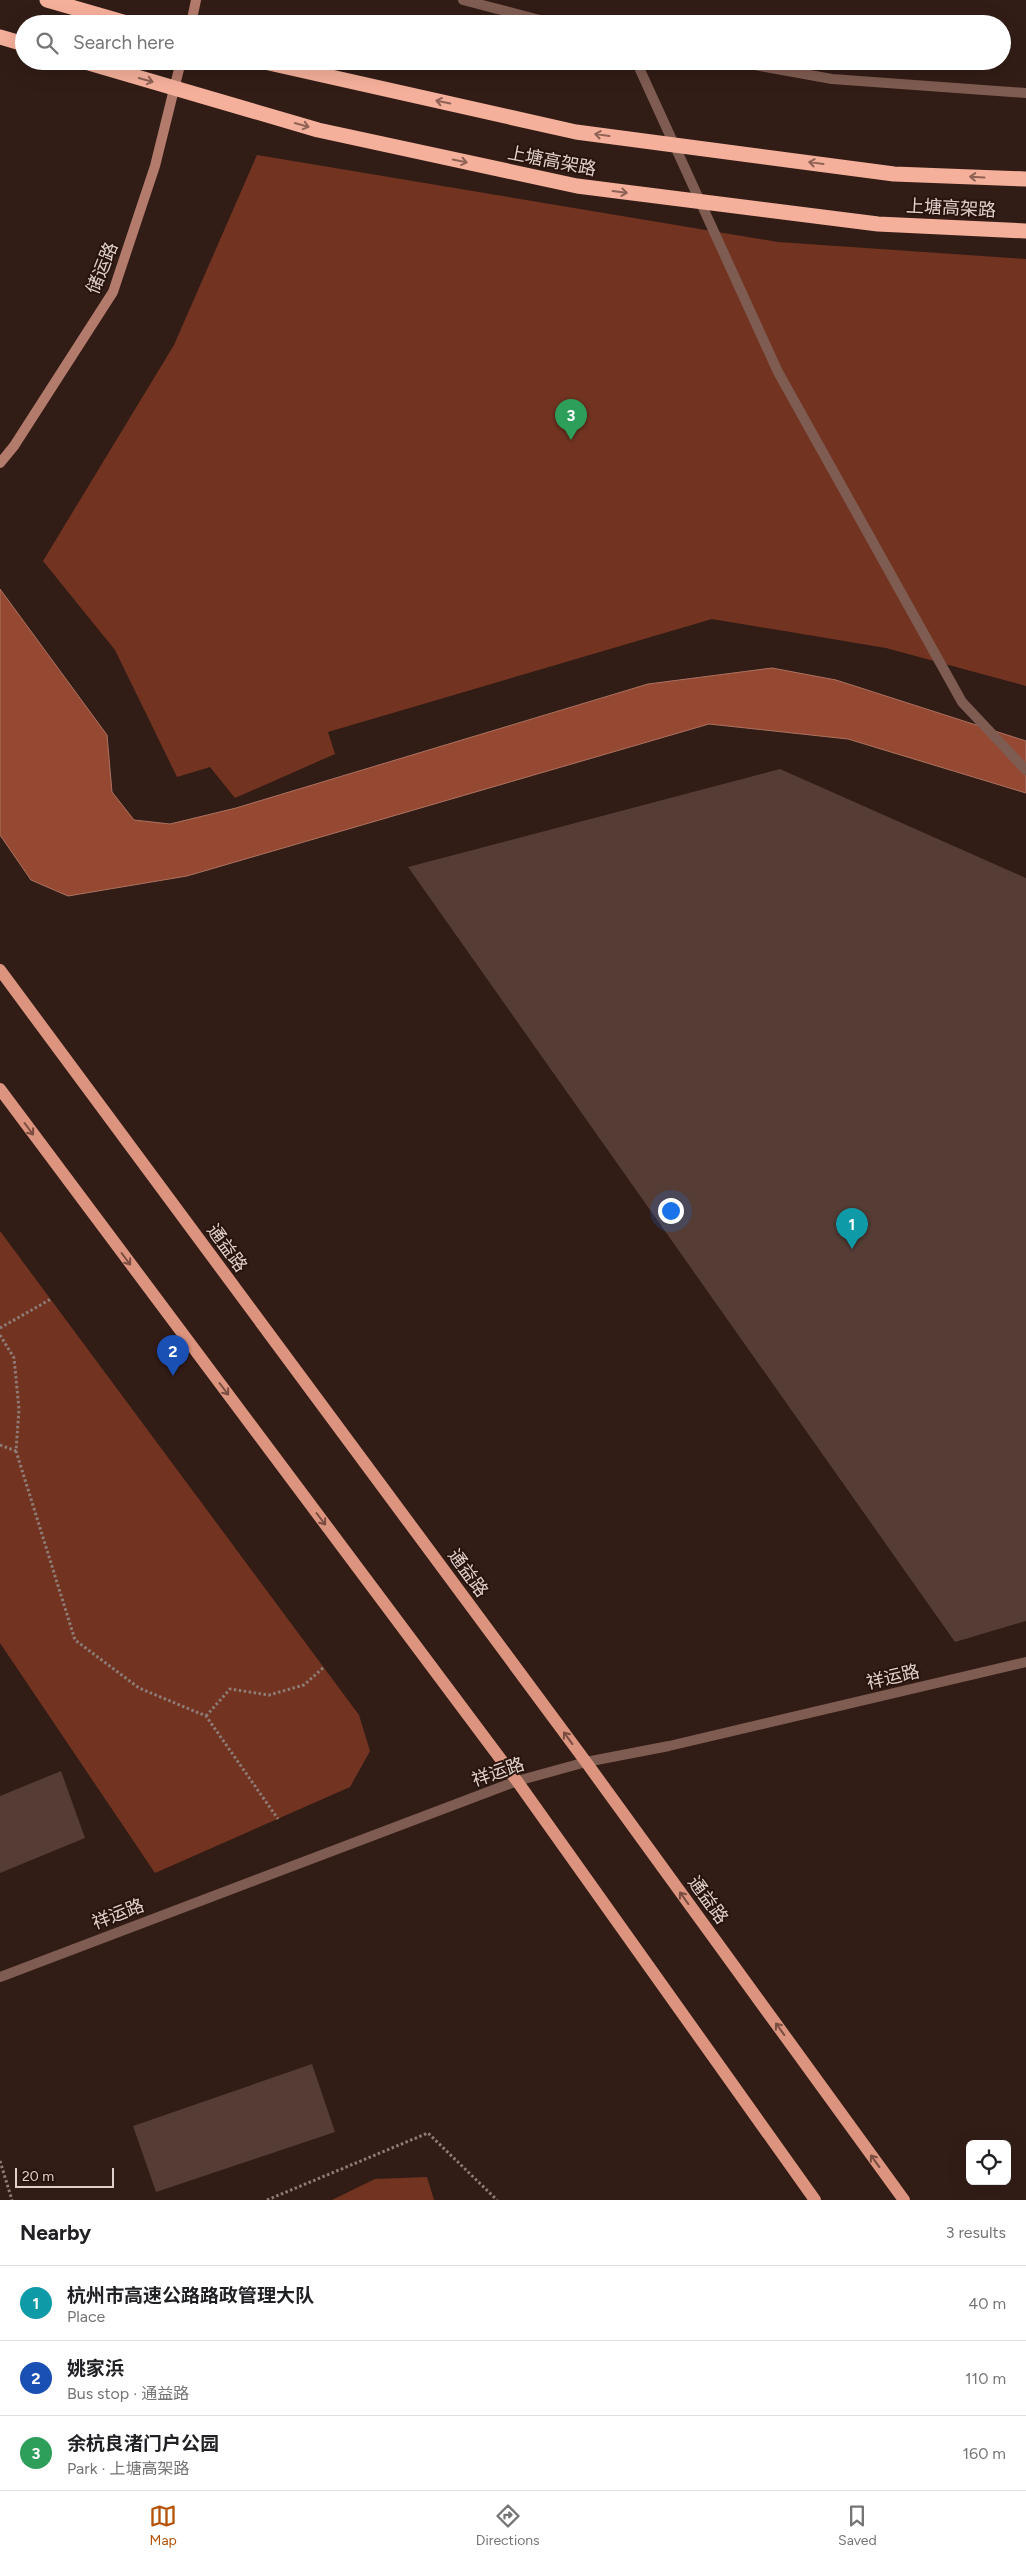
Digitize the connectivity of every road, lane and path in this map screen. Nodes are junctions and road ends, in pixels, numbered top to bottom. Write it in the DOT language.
graph roads {
  1 [pos="47,0"];
  2 [pos="196,0"];
  3 [pos="463,0"];
  4 [pos="99,15"];
  5 [pos="193,15"];
  6 [pos="520,15"];
  7 [pos="0,38"];
  8 [pos="15,42"];
  9 [pos="113,70"];
  10 [pos="179,70"];
  11 [pos="300,70"];
  12 [pos="640,70"];
  13 [pos="782,70"];
  14 [pos="1026,93"];
  15 [pos="1026,180"];
  16 [pos="1026,231"];
  17 [pos="0,463"];
  18 [pos="1026,770"];
  19 [pos="0,970"];
  20 [pos="0,1090"];
  21 [pos="51,1299"];
  22 [pos="0,1328"];
  23 [pos="0,1335"];
  24 [pos="0,1445"];
  25 [pos="16,1451"];
  26 [pos="1026,1662"];
  27 [pos="324,1667"];
  28 [pos="206,1716"];
  29 [pos="586,1762"];
  30 [pos="516,1781"];
  31 [pos="278,1819"];
  32 [pos="0,1977"];
  33 [pos="0,2161"];
  34 [pos="12,2200"];
  35 [pos="267,2200"];
  36 [pos="497,2200"];
  37 [pos="815,2200"];
  38 [pos="904,2200"];
  1 -- 4 [label="highway"];
  2 -- 5 [label="street"];
  3 -- 6 [label="street"];
  7 -- 8 [label="highway"];
  9 -- 16 [label="highway, 上塘高架路, one-way, bridge"];
  10 -- 17 [label="street, 储运路"];
  15 -- 11 [label="highway, 上塘高架路, one-way, bridge"];
  12 -- 18 [label="street"];
  13 -- 14 [label="street"];
  29 -- 19 [label="main road, 通益路, one-way"];
  20 -- 30 [label="main road, one-way"];
  21 -- 22 [label="path"];
  23 -- 25 [label="path"];
  24 -- 25 [label="path"];
  25 -- 28 [label="path"];
  26 -- 29 [label="street, 祥运路"];
  27 -- 28 [label="path"];
  28 -- 31 [label="path"];
  29 -- 30 [label="street, 祥运路"];
  38 -- 29 [label="main road, 通益路, one-way"];
  30 -- 32 [label="street, 祥运路"];
  30 -- 37 [label="main road"];
  33 -- 34 [label="path"];
  35 -- 36 [label="path"];
}
